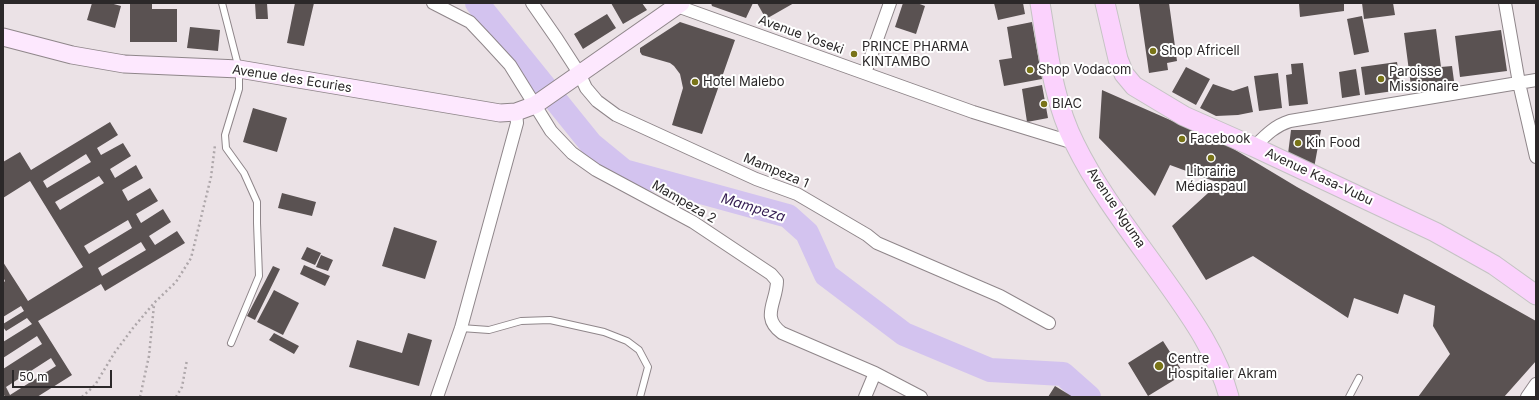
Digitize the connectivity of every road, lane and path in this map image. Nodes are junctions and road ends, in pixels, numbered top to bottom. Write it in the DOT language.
graph roads {
  1 [pos="222,3"];
  2 [pos="432,3"];
  3 [pos="532,3"];
  4 [pos="890,3"];
  5 [pos="1040,3"];
  6 [pos="1106,3"];
  7 [pos="1505,3"];
  8 [pos="678,4"];
  9 [pos="3,37"];
  10 [pos="239,69"];
  11 [pos="865,73"];
  12 [pos="575,76"];
  13 [pos="1536,80"];
  14 [pos="1518,83"];
  15 [pos="540,101"];
  16 [pos="516,112"];
  17 [pos="226,135"];
  18 [pos="1074,144"];
  19 [pos="1254,147"];
  20 [pos="1536,157"];
  21 [pos="1536,295"];
  22 [pos="154,303"];
  23 [pos="1049,323"];
  24 [pos="461,328"];
  25 [pos="231,343"];
  26 [pos="187,360"];
  27 [pos="875,373"];
  28 [pos="1359,378"];
  29 [pos="1536,384"];
  30 [pos="82,397"];
  31 [pos="140,397"];
  32 [pos="176,397"];
  33 [pos="437,397"];
  34 [pos="640,397"];
  35 [pos="865,397"];
  36 [pos="921,397"];
  37 [pos="1229,397"];
  38 [pos="1349,397"];
  39 [pos="1526,397"];
  1 -- 10 [label="lane"];
  2 -- 15 [label="street, Mampeza 2"];
  3 -- 12 [label="street, Mampeza 1"];
  4 -- 11 [label="street"];
  5 -- 18 [label="main road, Avenue Nguma"];
  6 -- 19 [label="main road, Avenue Kasa-Vubu"];
  7 -- 14 [label="street"];
  8 -- 11 [label="street, Avenue Yoseki"];
  8 -- 12 [label="street, Avenue des Ecuries"];
  9 -- 10 [label="street, Avenue des Ecuries"];
  10 -- 16 [label="street, Avenue des Ecuries"];
  10 -- 17 [label="lane"];
  11 -- 18 [label="street, Avenue Yoseki"];
  12 -- 15 [label="street, Avenue des Ecuries"];
  12 -- 23 [label="street, Mampeza 1"];
  13 -- 14 [label="street"];
  14 -- 19 [label="street"];
  14 -- 20 [label="street"];
  15 -- 16 [label="street, Avenue des Ecuries"];
  15 -- 27 [label="street, Mampeza 2"];
  16 -- 24 [label="street"];
  17 -- 22 [label="path"];
  17 -- 25 [label="lane"];
  18 -- 37 [label="main road, Avenue Nguma"];
  19 -- 21 [label="main road, Avenue Kasa-Vubu"];
  22 -- 30 [label="path"];
  22 -- 31 [label="path"];
  24 -- 33 [label="street"];
  24 -- 34 [label="lane"];
  26 -- 32 [label="path"];
  27 -- 35 [label="street"];
  27 -- 36 [label="street, Mampeza 2"];
  28 -- 38 [label="lane"];
  29 -- 39 [label="street"];
}
